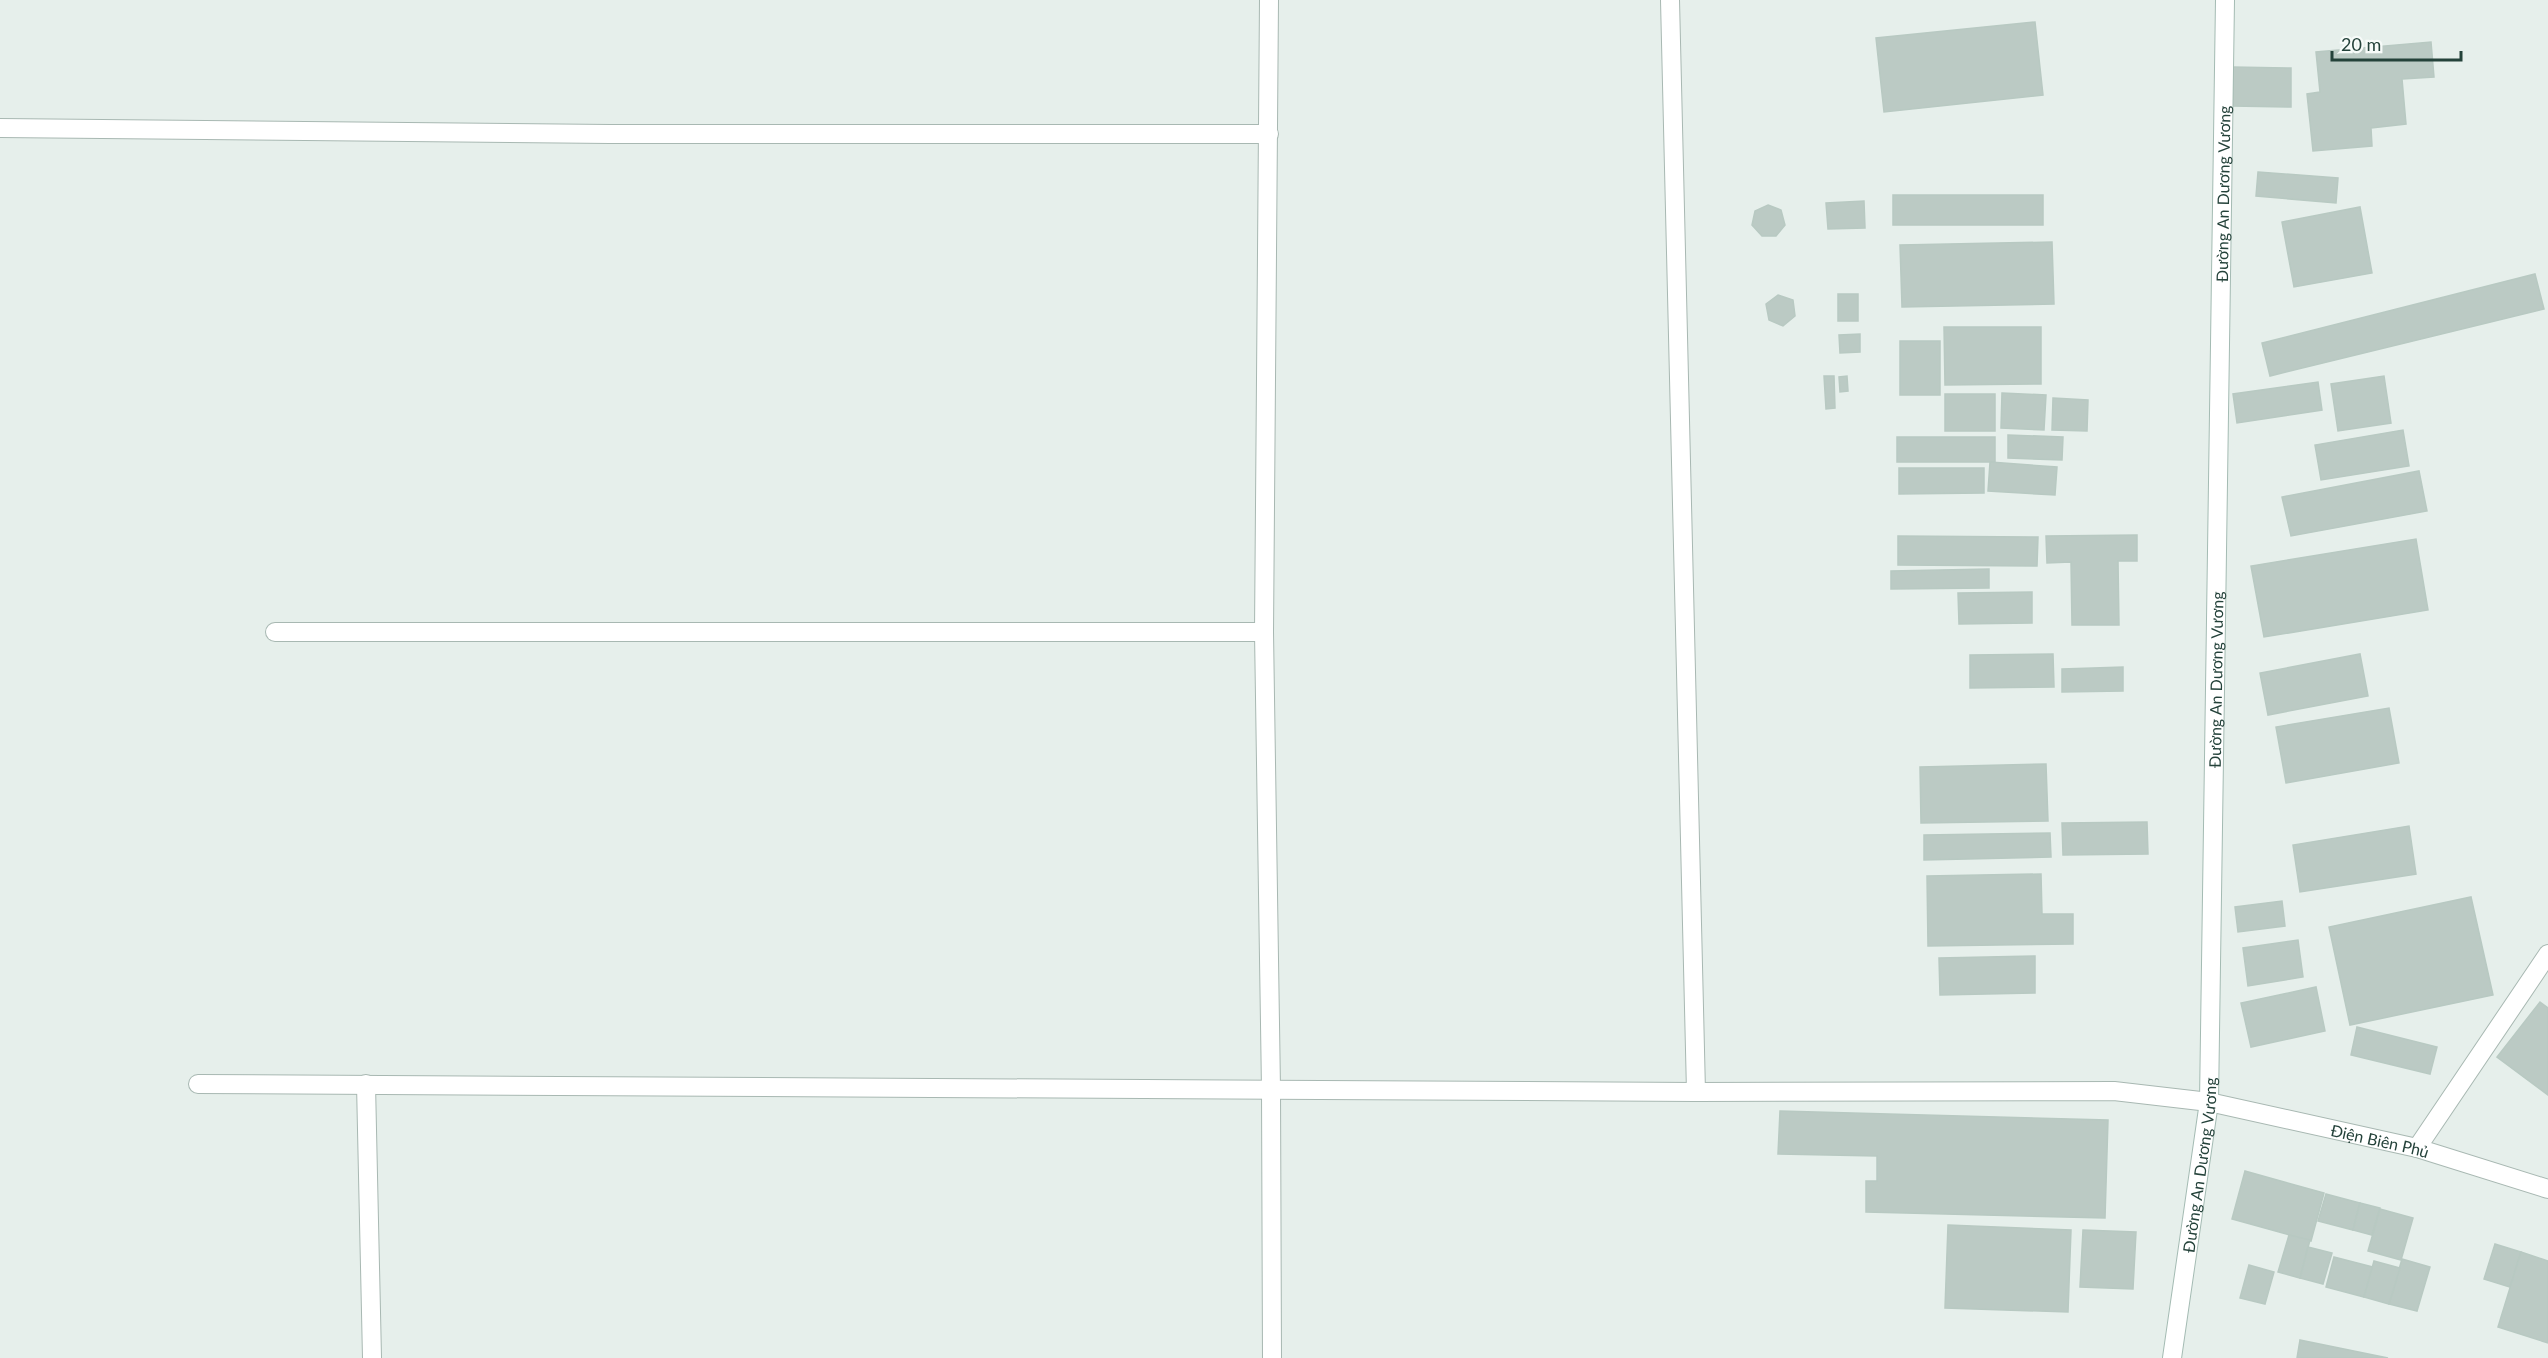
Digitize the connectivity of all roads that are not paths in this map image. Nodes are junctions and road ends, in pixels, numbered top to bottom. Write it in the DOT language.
graph roads {
  1 [pos="1269,0"];
  2 [pos="1670,0"];
  3 [pos="2225,0"];
  4 [pos="0,128"];
  5 [pos="1269,134"];
  6 [pos="275,633"];
  7 [pos="1264,633"];
  8 [pos="2548,954"];
  9 [pos="198,1084"];
  10 [pos="366,1084"];
  11 [pos="1271,1089"];
  12 [pos="1696,1092"];
  13 [pos="2209,1102"];
  14 [pos="2418,1148"];
  15 [pos="2548,1189"];
  16 [pos="372,1358"];
  17 [pos="1272,1358"];
  18 [pos="2172,1358"];
  1 -- 5 [label="street"];
  2 -- 12 [label="street"];
  3 -- 13 [label="street, Đường An Dương Vương"];
  4 -- 5 [label="street"];
  5 -- 7 [label="street"];
  6 -- 7 [label="street"];
  7 -- 11 [label="street"];
  8 -- 14 [label="street"];
  9 -- 10 [label="street, Điện Biên Phủ"];
  10 -- 11 [label="street, Điện Biên Phủ"];
  10 -- 16 [label="street"];
  11 -- 12 [label="street, Điện Biên Phủ"];
  11 -- 17 [label="street"];
  12 -- 13 [label="street, Điện Biên Phủ"];
  13 -- 14 [label="street, Điện Biên Phủ"];
  13 -- 18 [label="street, Đường An Dương Vương"];
  14 -- 15 [label="street, Điện Biên Phủ"];
}
